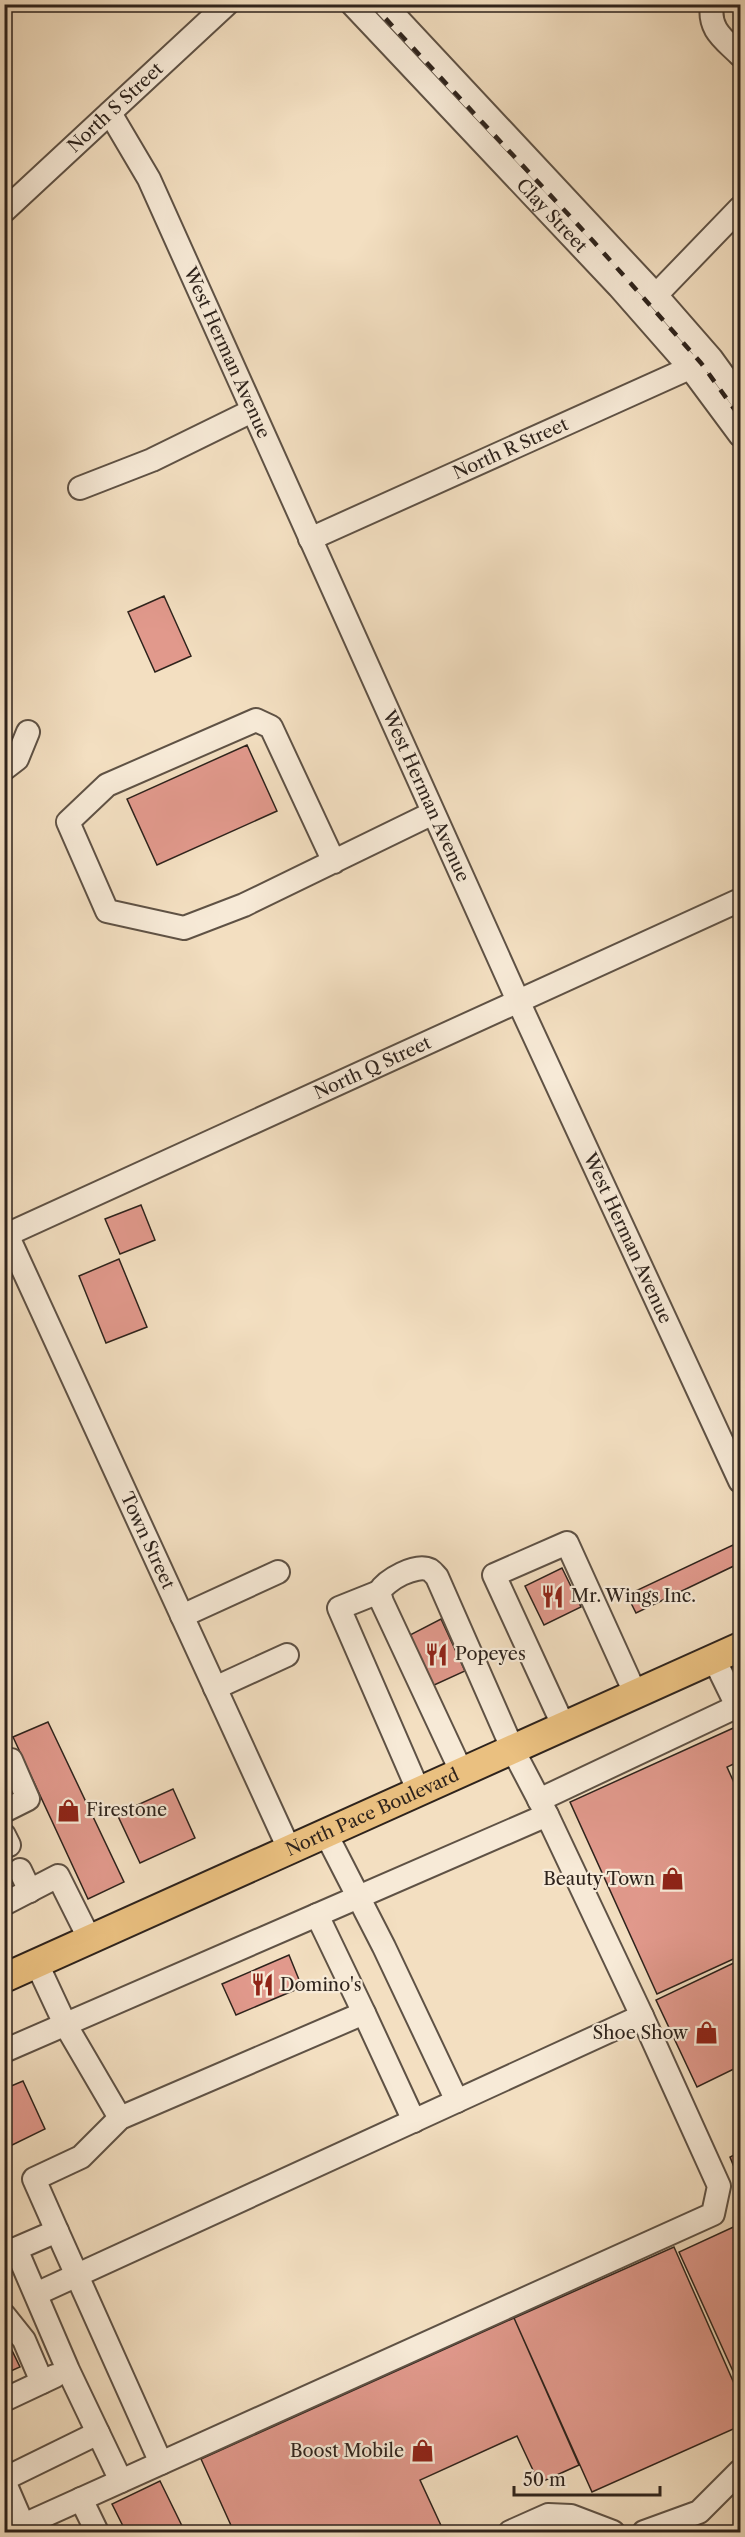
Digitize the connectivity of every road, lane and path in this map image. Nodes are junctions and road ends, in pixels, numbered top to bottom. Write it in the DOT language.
graph roads {
  1 [pos="227,4"];
  2 [pos="352,4"];
  3 [pos="384,4"];
  4 [pos="711,4"];
  5 [pos="741,55"];
  6 [pos="110,113"];
  7 [pos="741,208"];
  8 [pos="4,211"];
  9 [pos="656,295"];
  10 [pos="701,363"];
  11 [pos="741,398"];
  12 [pos="252,411"];
  13 [pos="741,435"];
  14 [pos="80,488"];
  15 [pos="310,539"];
  16 [pos="28,732"];
  17 [pos="4,769"];
  18 [pos="433,813"];
  19 [pos="334,862"];
  20 [pos="741,900"];
  21 [pos="519,1003"];
  22 [pos="5,1233"];
  23 [pos="741,1481"];
  24 [pos="278,1572"];
  25 [pos="379,1592"];
  26 [pos="182,1616"];
  27 [pos="741,1647"];
  28 [pos="287,1655"];
  29 [pos="714,1659"];
  30 [pos="215,1688"];
  31 [pos="636,1695"];
  32 [pos="739,1705"];
  33 [pos="564,1727"];
  34 [pos="513,1750"];
  35 [pos="4,1759"];
  36 [pos="462,1773"];
  37 [pos="419,1792"];
  38 [pos="543,1807"];
  39 [pos="4,1811"];
  40 [pos="326,1834"];
  41 [pos="290,1851"];
  42 [pos="20,1870"];
  43 [pos="30,1891"];
  44 [pos="357,1898"];
  45 [pos="4,1904"];
  46 [pos="317,1915"];
  47 [pos="90,1940"];
  48 [pos="37,1964"];
  49 [pos="4,1978"];
  50 [pos="364,2013"];
  51 [pos="642,2016"];
  52 [pos="65,2024"];
  53 [pos="4,2051"];
  54 [pos="457,2101"];
  55 [pos="120,2118"];
  56 [pos="414,2121"];
  57 [pos="57,2231"];
  58 [pos="10,2252"];
  59 [pos="77,2276"];
  60 [pos="36,2294"];
  61 [pos="4,2315"];
  62 [pos="68,2370"];
  63 [pos="42,2382"];
  64 [pos="4,2400"];
  65 [pos="98,2433"];
  66 [pos="161,2463"];
  67 [pos="741,2471"];
  68 [pos="4,2480"];
  69 [pos="121,2481"];
  70 [pos="81,2499"];
  71 [pos="24,2528"];
  72 [pos="97,2532"];
  73 [pos="510,2532"];
  74 [pos="613,2532"];
  75 [pos="645,2532"];
  1 -- 6 [label="street, North S Street"];
  2 -- 10 [label="street, Clay Street"];
  3 -- 9 [label="street, Clay Street"];
  4 -- 5 [label="street"];
  6 -- 8 [label="street, North S Street"];
  6 -- 12 [label="street, West Herman Avenue"];
  7 -- 9 [label="street"];
  9 -- 10 [label="street, Clay Street"];
  10 -- 11 [label="street, Clay Street"];
  10 -- 13 [label="street, Clay Street"];
  10 -- 15 [label="street, North R Street"];
  12 -- 14 [label="street"];
  12 -- 15 [label="street, West Herman Avenue"];
  15 -- 18 [label="street, West Herman Avenue"];
  16 -- 17 [label="street"];
  18 -- 19 [label="street"];
  18 -- 21 [label="street, West Herman Avenue"];
  19 -- 19 [label="street"];
  20 -- 21 [label="street, North Q Street"];
  21 -- 22 [label="street, North Q Street"];
  21 -- 23 [label="street, West Herman Avenue"];
  22 -- 26 [label="street, Town Street"];
  24 -- 26 [label="street"];
  25 -- 34 [label="street"];
  25 -- 36 [label="street"];
  25 -- 37 [label="street"];
  26 -- 30 [label="street, Town Street"];
  27 -- 29 [label="main road, North Pace Boulevard"];
  28 -- 30 [label="street"];
  29 -- 31 [label="main road, North Pace Boulevard"];
  29 -- 32 [label="street"];
  30 -- 41 [label="street, Town Street"];
  31 -- 33 [label="main road, North Pace Boulevard"];
  31 -- 33 [label="street"];
  32 -- 38 [label="street"];
  33 -- 34 [label="main road, North Pace Boulevard"];
  34 -- 36 [label="main road, North Pace Boulevard"];
  34 -- 38 [label="street"];
  35 -- 39 [label="street"];
  36 -- 37 [label="main road, North Pace Boulevard"];
  37 -- 40 [label="main road, North Pace Boulevard"];
  38 -- 44 [label="street"];
  38 -- 51 [label="street"];
  40 -- 41 [label="main road, North Pace Boulevard"];
  40 -- 44 [label="street"];
  41 -- 47 [label="main road, North Pace Boulevard"];
  42 -- 43 [label="street"];
  43 -- 45 [label="street"];
  43 -- 47 [label="street"];
  44 -- 46 [label="street"];
  44 -- 54 [label="street"];
  46 -- 50 [label="street"];
  46 -- 52 [label="street"];
  47 -- 48 [label="main road, North Pace Boulevard"];
  48 -- 49 [label="main road, North Pace Boulevard"];
  48 -- 52 [label="street"];
  50 -- 55 [label="street"];
  50 -- 56 [label="street"];
  51 -- 54 [label="street"];
  51 -- 66 [label="street"];
  52 -- 53 [label="street"];
  52 -- 55 [label="street"];
  54 -- 56 [label="street"];
  55 -- 57 [label="street"];
  56 -- 59 [label="street"];
  57 -- 58 [label="street"];
  57 -- 59 [label="street"];
  58 -- 60 [label="street"];
  59 -- 60 [label="street"];
  59 -- 66 [label="street"];
  60 -- 62 [label="street"];
  61 -- 63 [label="street"];
  62 -- 63 [label="street"];
  62 -- 65 [label="street"];
  63 -- 64 [label="street"];
  65 -- 68 [label="street"];
  65 -- 69 [label="street"];
  66 -- 69 [label="street"];
  67 -- 75 [label="street"];
  68 -- 71 [label="street"];
  69 -- 70 [label="street"];
  70 -- 71 [label="street"];
  70 -- 72 [label="street"];
  73 -- 74 [label="street"];
}
